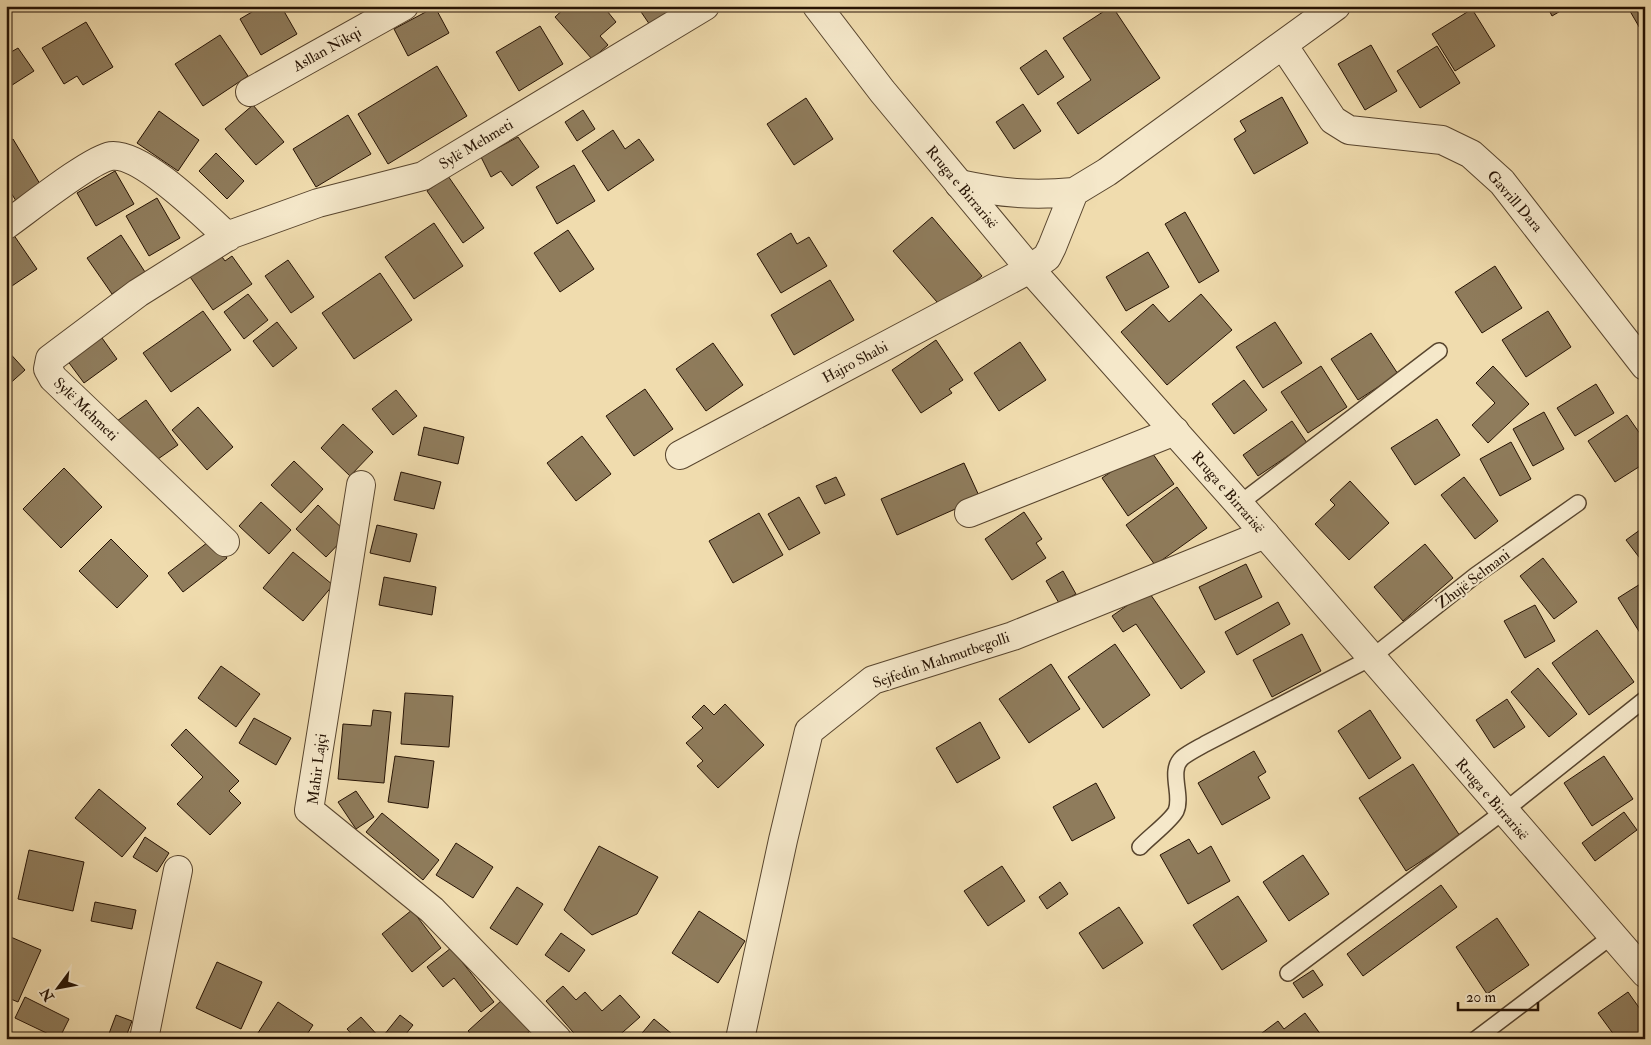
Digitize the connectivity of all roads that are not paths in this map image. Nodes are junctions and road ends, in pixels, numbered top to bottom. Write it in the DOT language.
graph roads {
  1 [pos="404,6"];
  2 [pos="705,6"];
  3 [pos="817,6"];
  4 [pos="1336,6"];
  5 [pos="1283,45"];
  6 [pos="250,92"];
  7 [pos="959,184"];
  8 [pos="1074,192"];
  9 [pos="6,225"];
  10 [pos="228,237"];
  11 [pos="1030,269"];
  12 [pos="1439,351"];
  13 [pos="1645,366"];
  14 [pos="1175,432"];
  15 [pos="680,455"];
  16 [pos="361,485"];
  17 [pos="1578,503"];
  18 [pos="1239,504"];
  19 [pos="969,513"];
  20 [pos="1265,534"];
  21 [pos="225,542"];
  22 [pos="1371,658"];
  23 [pos="1645,699"];
  24 [pos="1503,812"];
  25 [pos="1140,847"];
  26 [pos="178,870"];
  27 [pos="1612,936"];
  28 [pos="1288,973"];
  29 [pos="1645,973"];
  30 [pos="144,1039"];
  31 [pos="557,1039"];
  32 [pos="740,1039"];
  33 [pos="1476,1039"];
  1 -- 6 [label="street, Asllan Nikqi"];
  2 -- 10 [label="street, Sylë Mehmeti"];
  3 -- 7 [label="street, Rruga e Birrarisë"];
  4 -- 5 [label="street"];
  5 -- 8 [label="street"];
  5 -- 13 [label="street, Gavrill Dara"];
  7 -- 8 [label="street"];
  7 -- 11 [label="street, Rruga e Birrarisë"];
  8 -- 11 [label="street"];
  9 -- 10 [label="street"];
  10 -- 21 [label="street, Sylë Mehmeti"];
  11 -- 14 [label="street, Rruga e Birrarisë"];
  11 -- 15 [label="street, Hajro Shabi"];
  12 -- 18 [label="lane"];
  14 -- 18 [label="street, Rruga e Birrarisë"];
  14 -- 19 [label="street"];
  16 -- 31 [label="street, Mahir Lajçi"];
  17 -- 22 [label="lane, Zhujë Selmani"];
  18 -- 20 [label="street, Rruga e Birrarisë"];
  20 -- 22 [label="street, Rruga e Birrarisë"];
  20 -- 32 [label="street, Sejfedin Mahmutbegolli"];
  22 -- 24 [label="street, Rruga e Birrarisë"];
  22 -- 25 [label="lane, Zhujë Selmani"];
  23 -- 24 [label="lane"];
  24 -- 27 [label="street, Rruga e Birrarisë"];
  24 -- 28 [label="lane"];
  26 -- 30 [label="street"];
  27 -- 29 [label="street, Rruga e Birrarisë"];
  27 -- 33 [label="lane"];
}
